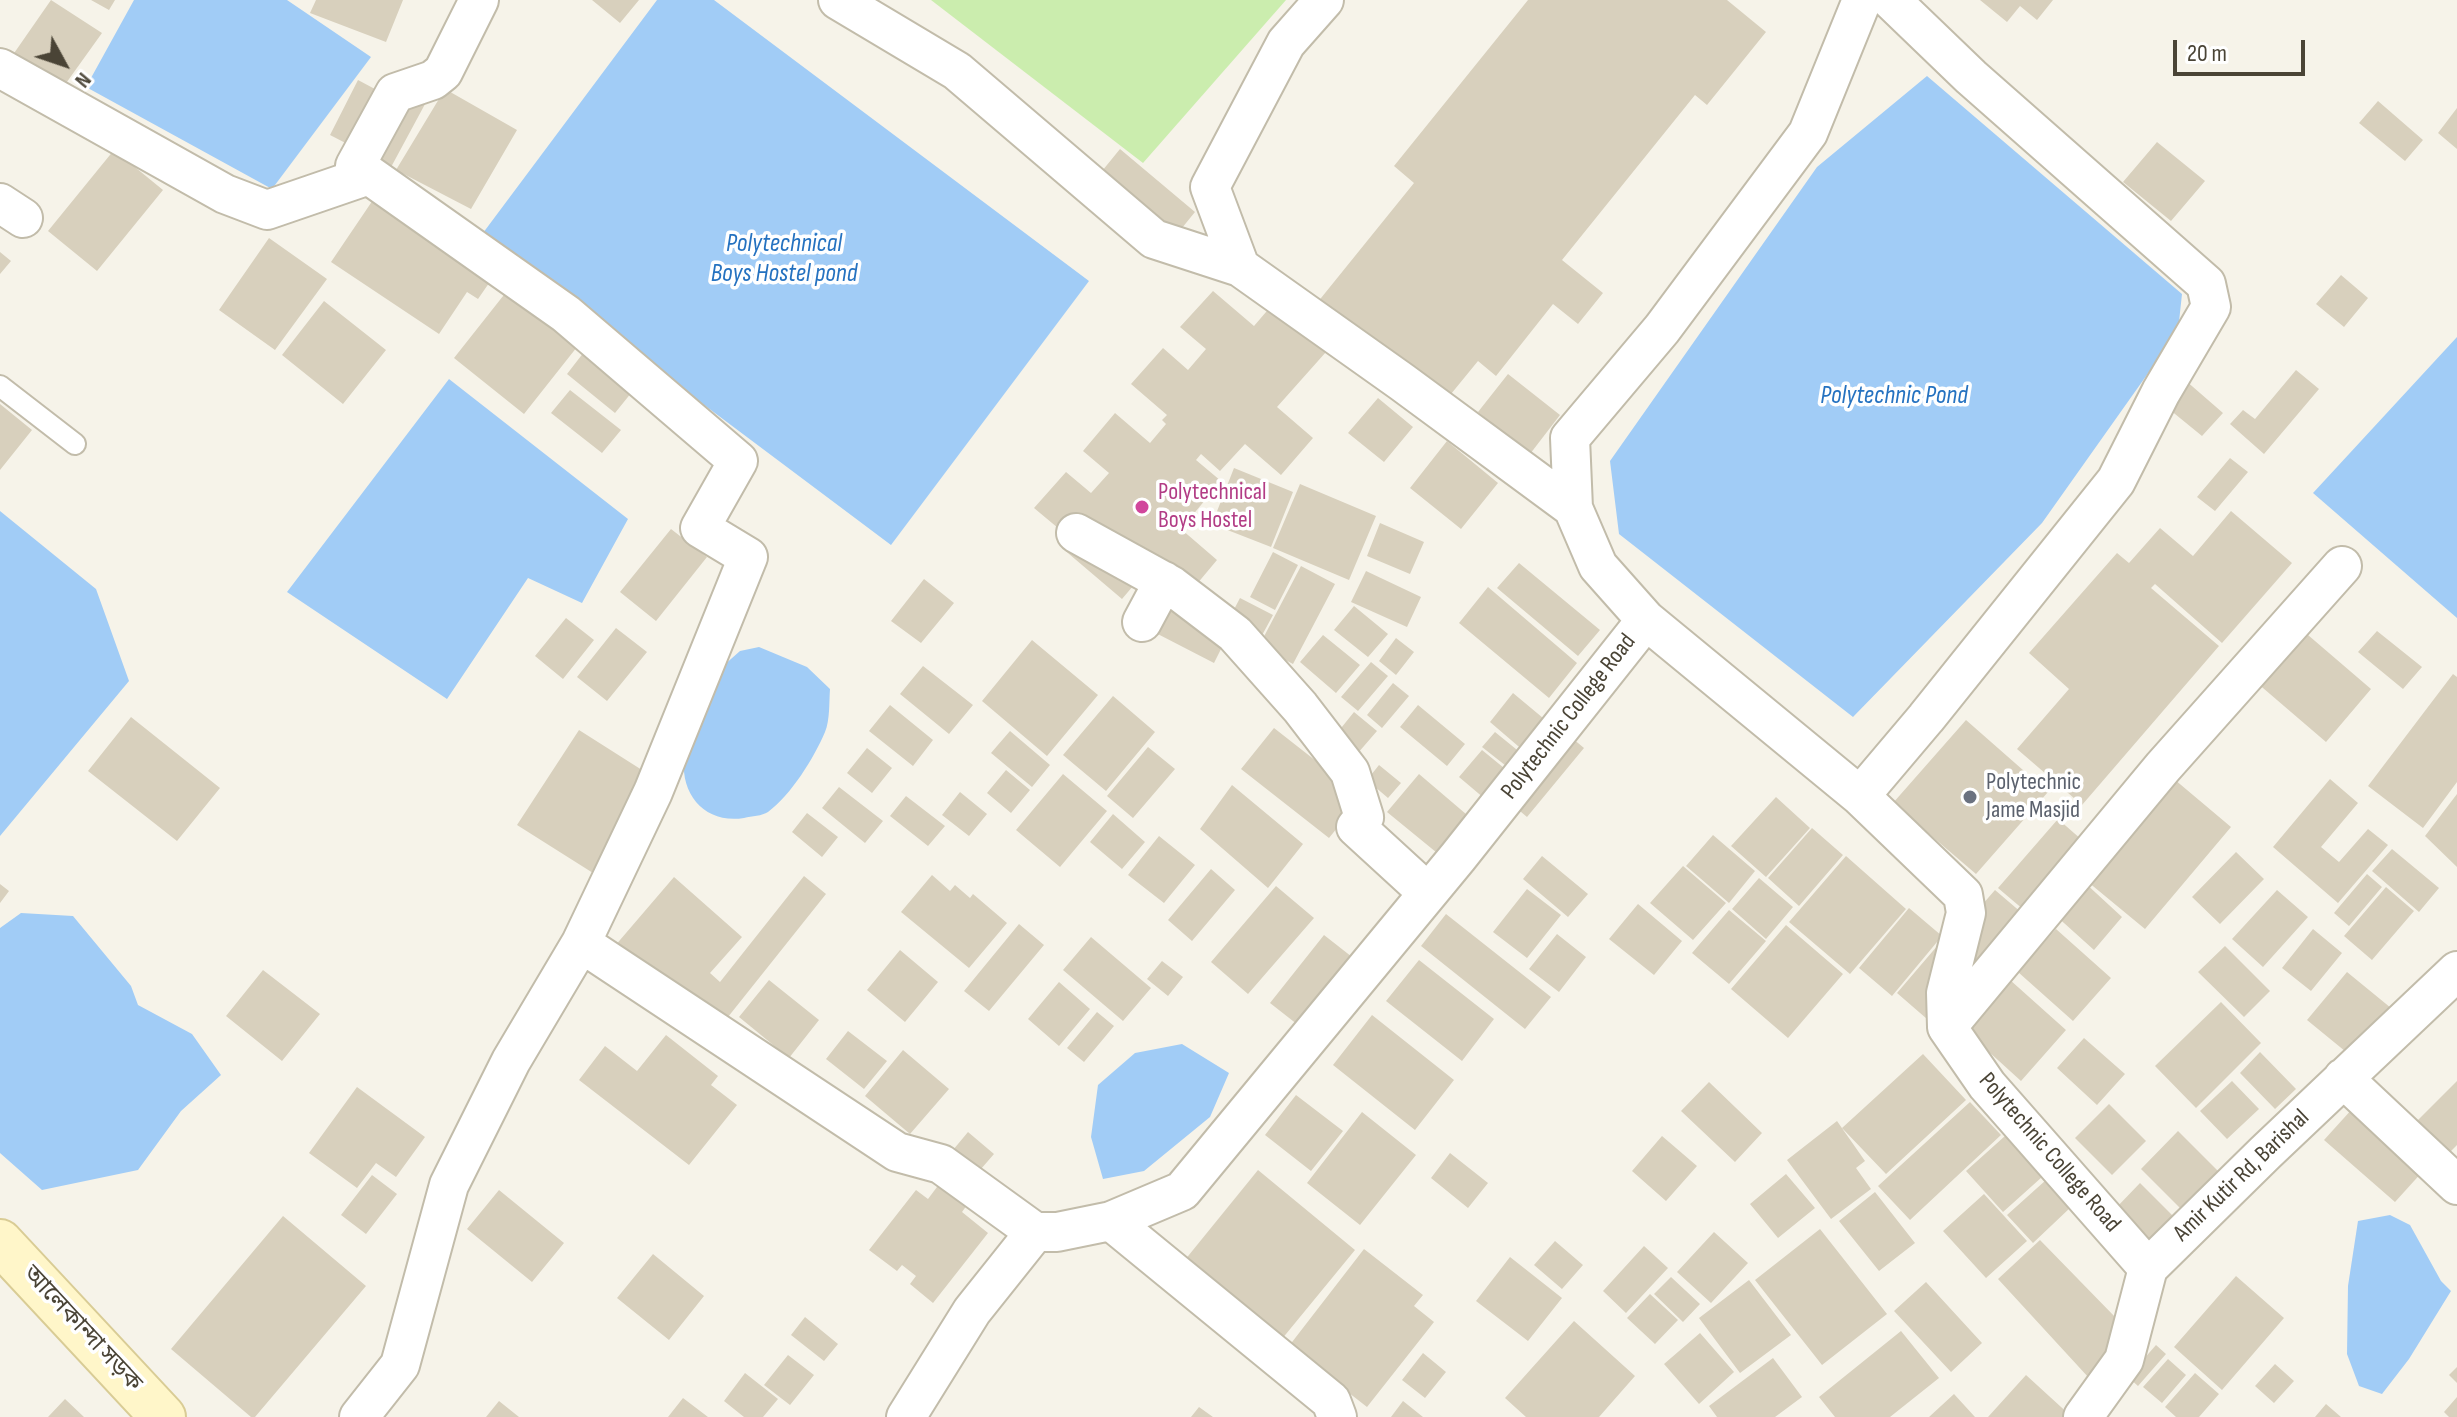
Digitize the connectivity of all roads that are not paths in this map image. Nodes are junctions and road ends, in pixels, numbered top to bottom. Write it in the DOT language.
graph roads {
  1 [pos="479,0"];
  2 [pos="838,0"];
  3 [pos="1324,0"];
  4 [pos="1862,0"];
  5 [pos="1891,0"];
  6 [pos="0,68"];
  7 [pos="369,175"];
  8 [pos="1240,267"];
  9 [pos="0,386"];
  10 [pos="75,444"];
  11 [pos="1573,508"];
  12 [pos="1076,533"];
  13 [pos="2342,566"];
  14 [pos="1164,581"];
  15 [pos="1646,620"];
  16 [pos="1142,622"];
  17 [pos="1860,796"];
  18 [pos="1428,893"];
  19 [pos="581,943"];
  20 [pos="2457,971"];
  21 [pos="1947,1027"];
  22 [pos="2343,1078"];
  23 [pos="2457,1185"];
  24 [pos="1111,1221"];
  25 [pos="1035,1232"];
  26 [pos="0,1242"];
  27 [pos="2148,1268"];
  28 [pos="163,1417"];
  29 [pos="359,1417"];
  30 [pos="906,1417"];
  31 [pos="1337,1417"];
  32 [pos="2083,1417"];
  1 -- 7 [label="street"];
  2 -- 8 [label="street"];
  3 -- 8 [label="street"];
  4 -- 11 [label="street"];
  5 -- 17 [label="street"];
  6 -- 7 [label="street"];
  7 -- 19 [label="street"];
  8 -- 11 [label="street"];
  9 -- 10 [label="lane"];
  11 -- 15 [label="street"];
  12 -- 14 [label="street"];
  13 -- 21 [label="street"];
  14 -- 16 [label="street"];
  14 -- 18 [label="street"];
  15 -- 17 [label="street, Polytechnic College Road"];
  15 -- 18 [label="street, Polytechnic College Road"];
  17 -- 21 [label="street, Polytechnic College Road"];
  18 -- 24 [label="street, Polytechnic College Road"];
  19 -- 25 [label="street"];
  19 -- 29 [label="street"];
  20 -- 22 [label="street, Amir Kutir Rd, Barishal"];
  21 -- 27 [label="street, Polytechnic College Road"];
  22 -- 23 [label="street"];
  22 -- 27 [label="street, Amir Kutir Rd, Barishal"];
  24 -- 25 [label="street, Polytechnic College Road"];
  24 -- 31 [label="street"];
  25 -- 30 [label="street"];
  26 -- 28 [label="main road, আলেকান্দা সড়ক"];
  27 -- 32 [label="street"];
}
